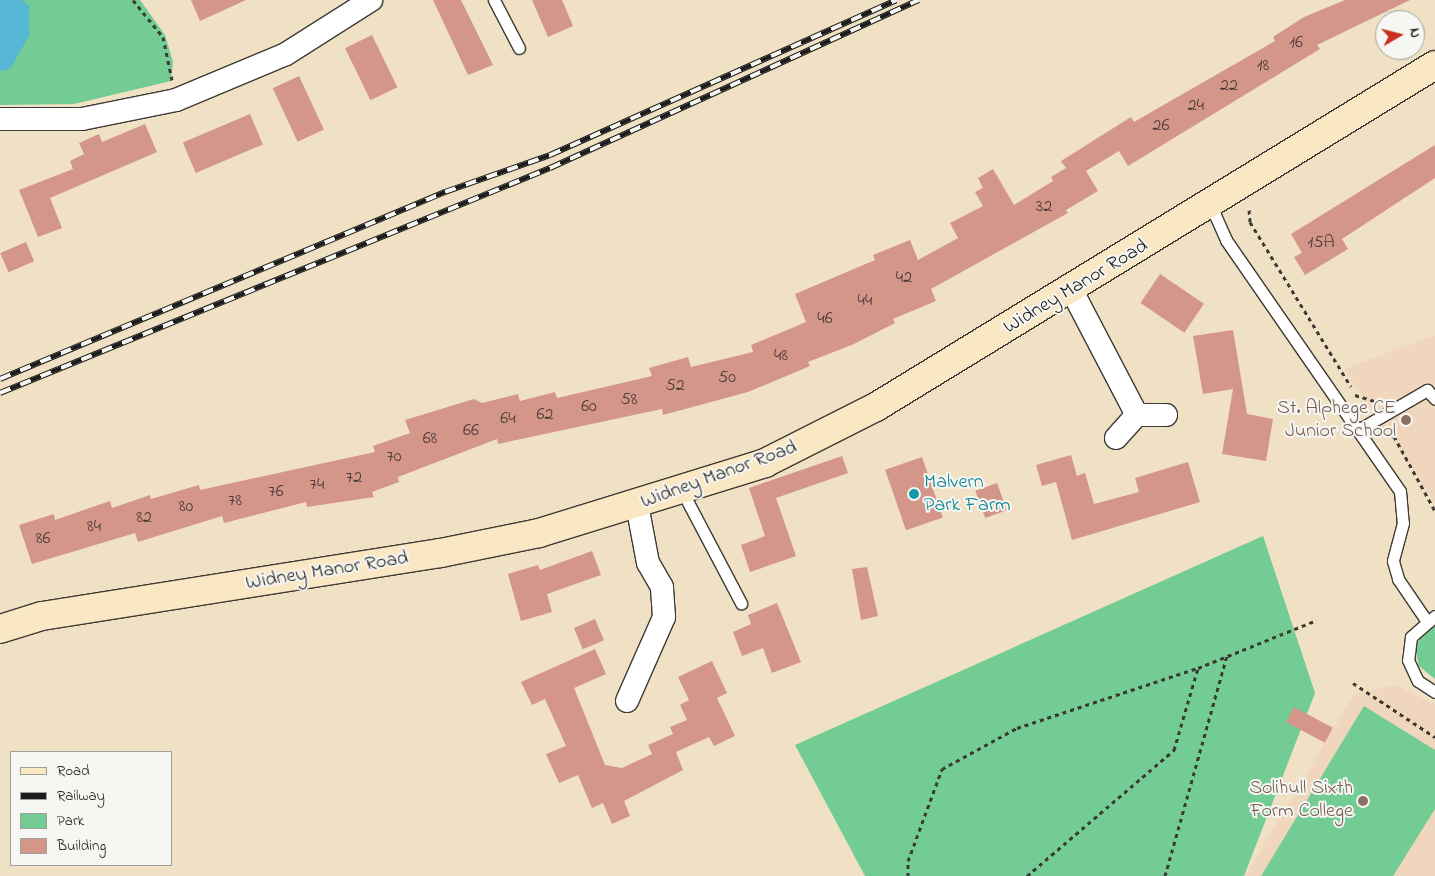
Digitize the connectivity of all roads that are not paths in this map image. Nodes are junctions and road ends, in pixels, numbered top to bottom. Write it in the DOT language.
graph roads {
  1 [pos="494,0"];
  2 [pos="360,4"];
  3 [pos="519,48"];
  4 [pos="1435,65"];
  5 [pos="0,119"];
  6 [pos="1211,206"];
  7 [pos="1071,289"];
  8 [pos="1435,399"];
  9 [pos="1137,415"];
  10 [pos="1166,415"];
  11 [pos="1358,430"];
  12 [pos="1116,438"];
  13 [pos="682,491"];
  14 [pos="637,505"];
  15 [pos="742,603"];
  16 [pos="1431,618"];
  17 [pos="0,628"];
  18 [pos="1435,692"];
  19 [pos="627,701"];
  1 -- 3 [label="lane"];
  2 -- 5 [label="street"];
  4 -- 6 [label="street, Widney Manor Road"];
  6 -- 7 [label="street, Widney Manor Road"];
  6 -- 11 [label="lane"];
  7 -- 9 [label="street"];
  7 -- 13 [label="street, Widney Manor Road"];
  8 -- 11 [label="lane"];
  9 -- 10 [label="street"];
  9 -- 12 [label="street"];
  11 -- 16 [label="lane"];
  13 -- 14 [label="street, Widney Manor Road"];
  13 -- 15 [label="lane"];
  14 -- 17 [label="street, Widney Manor Road"];
  14 -- 19 [label="street"];
  16 -- 18 [label="lane"];
}
